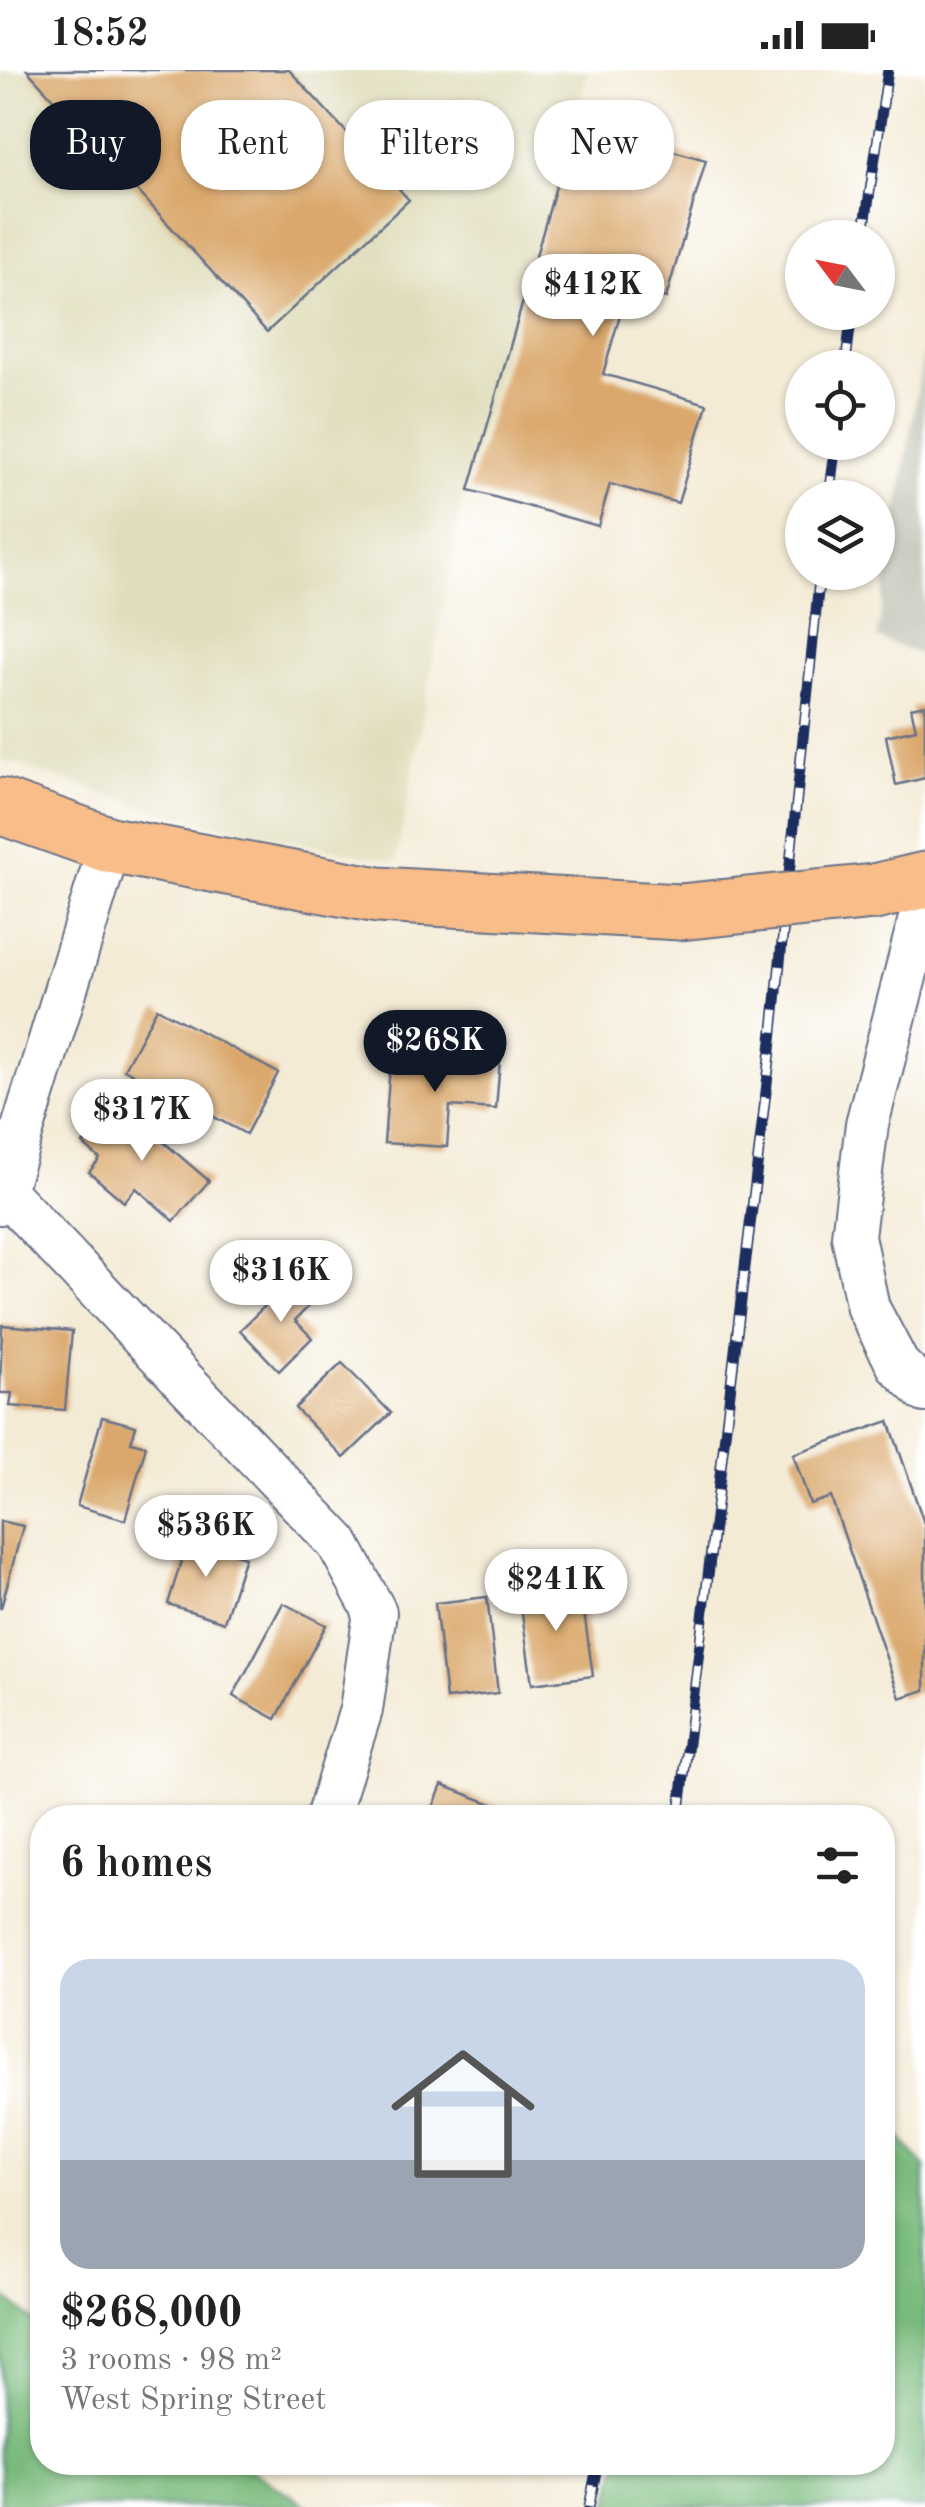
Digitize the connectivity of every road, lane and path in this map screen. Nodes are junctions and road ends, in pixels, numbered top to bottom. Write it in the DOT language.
graph roads {
  1 [pos="0,806"];
  2 [pos="110,845"];
  3 [pos="908,890"];
  4 [pos="1,1194"];
  5 [pos="925,1391"];
  6 [pos="331,1805"];
  1 -- 2 [label="main road"];
  2 -- 3 [label="main road, bridge"];
  2 -- 4 [label="street"];
  3 -- 5 [label="street"];
  4 -- 6 [label="street"];
}
